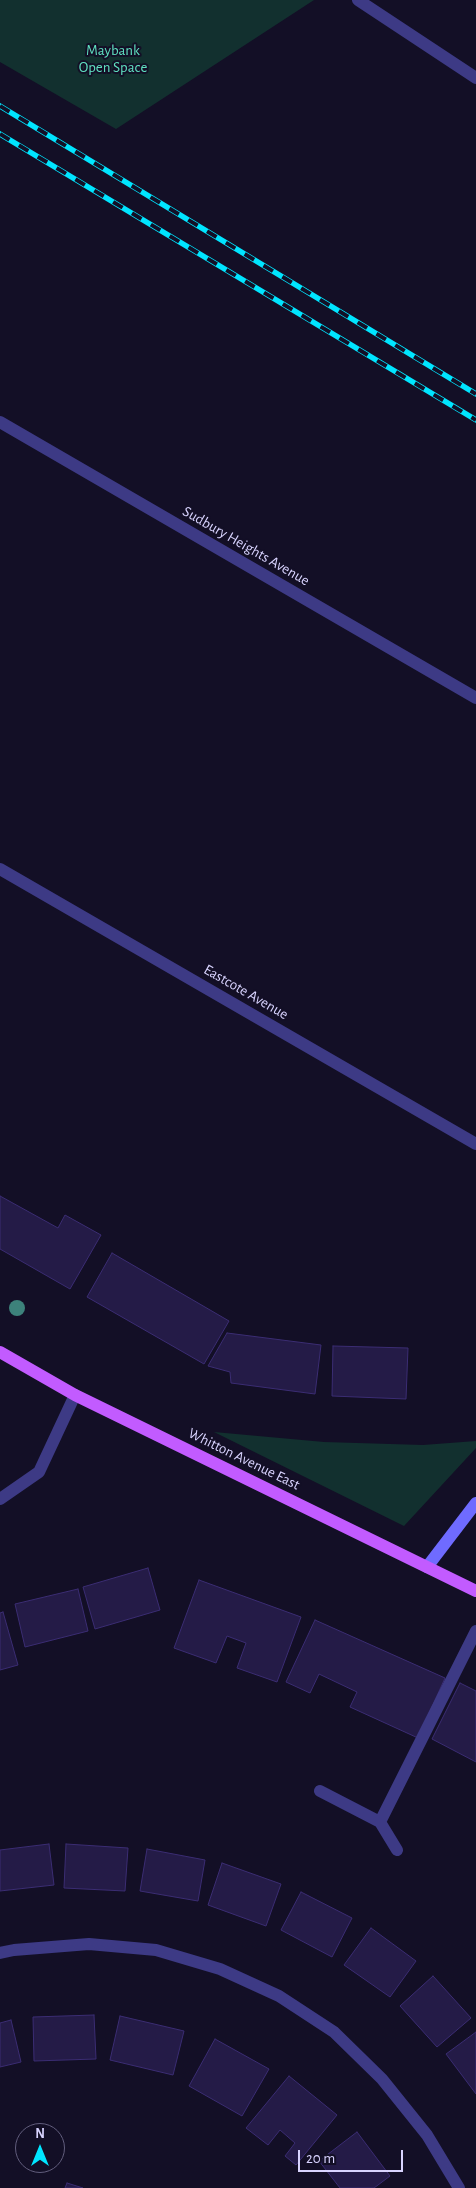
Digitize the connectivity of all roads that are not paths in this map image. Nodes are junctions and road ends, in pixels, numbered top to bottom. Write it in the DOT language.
graph roads {
  1 [pos="358,0"];
  2 [pos="476,78"];
  3 [pos="0,422"];
  4 [pos="476,698"];
  5 [pos="0,869"];
  6 [pos="476,1144"];
  7 [pos="0,1352"];
  8 [pos="75,1395"];
  9 [pos="0,1499"];
  10 [pos="476,1503"];
  11 [pos="427,1567"];
  12 [pos="476,1591"];
  13 [pos="476,1631"];
  14 [pos="320,1791"];
  15 [pos="380,1822"];
  16 [pos="397,1850"];
  17 [pos="0,1953"];
  18 [pos="459,2188"];
  1 -- 2 [label="street"];
  3 -- 4 [label="street, Sudbury Heights Avenue"];
  5 -- 6 [label="street, Eastcote Avenue"];
  7 -- 8 [label="main road, Whitton Avenue East"];
  8 -- 9 [label="street"];
  8 -- 11 [label="main road, Whitton Avenue East"];
  10 -- 11 [label="street"];
  11 -- 12 [label="main road, Whitton Avenue East"];
  13 -- 15 [label="street"];
  14 -- 15 [label="street"];
  15 -- 16 [label="street"];
  17 -- 18 [label="street"];
}
